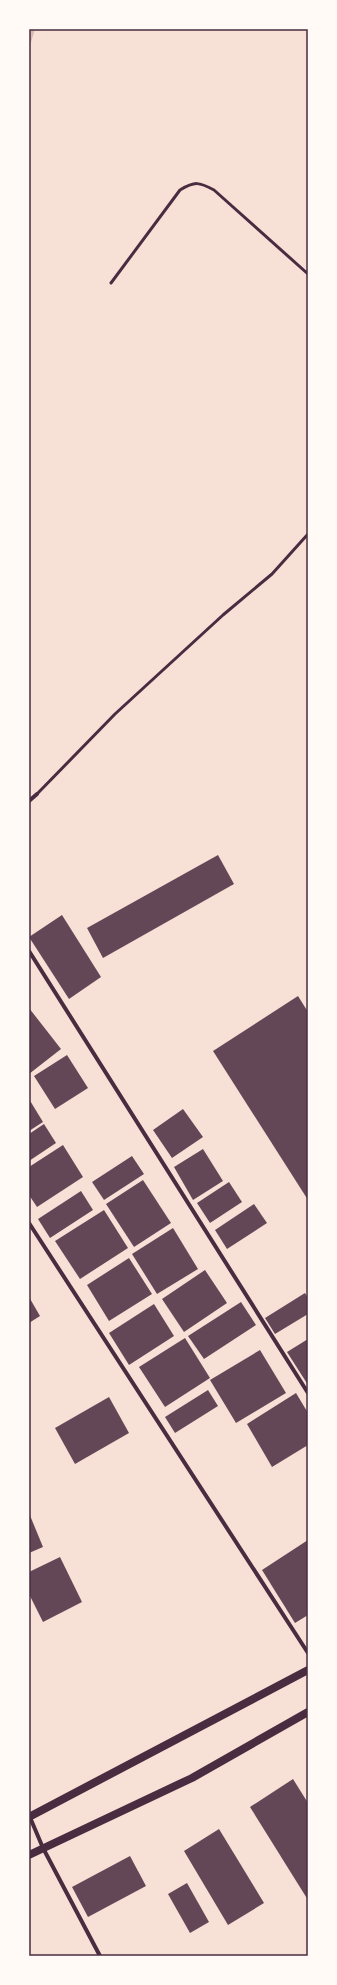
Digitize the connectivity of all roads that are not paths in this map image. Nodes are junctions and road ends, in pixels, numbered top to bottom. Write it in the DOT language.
graph roads {
  1 [pos="308,274"];
  2 [pos="111,283"];
  3 [pos="308,534"];
  4 [pos="36,794"];
  5 [pos="29,801"];
  6 [pos="29,951"];
  7 [pos="29,1223"];
  8 [pos="308,1393"];
  9 [pos="308,1653"];
  10 [pos="308,1670"];
  11 [pos="308,1712"];
  12 [pos="29,1816"];
  13 [pos="43,1848"];
  14 [pos="29,1855"];
  15 [pos="100,1956"];
  1 -- 2 [label="lane"];
  3 -- 4 [label="lane"];
  4 -- 5 [label="street"];
  6 -- 8 [label="street"];
  7 -- 9 [label="street"];
  10 -- 12 [label="main road"];
  11 -- 13 [label="main road"];
  12 -- 13 [label="street"];
  13 -- 14 [label="main road"];
  13 -- 15 [label="street"];
}
